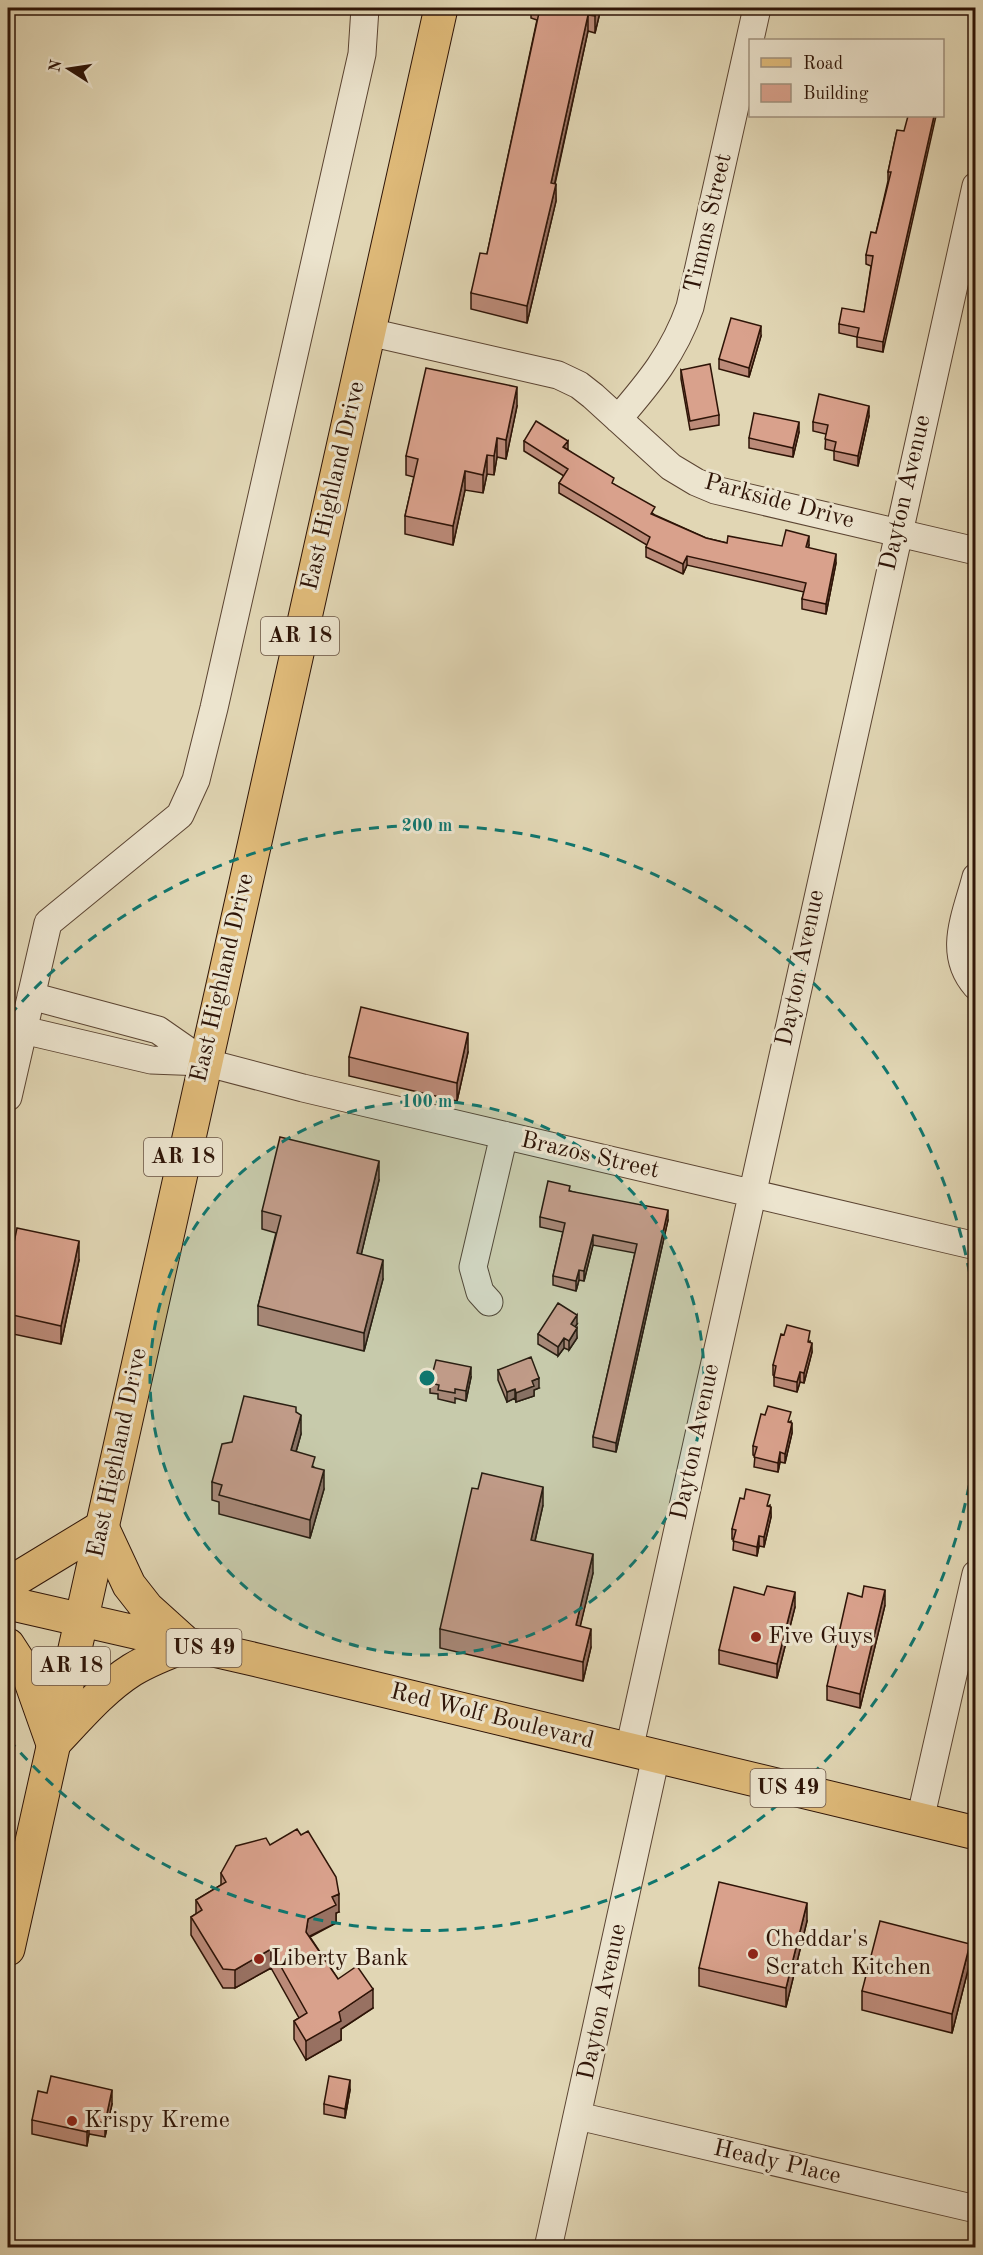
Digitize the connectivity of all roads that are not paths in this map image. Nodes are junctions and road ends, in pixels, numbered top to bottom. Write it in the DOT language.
graph roads {
  1 [pos="365,8"];
  2 [pos="441,8"];
  3 [pos="757,8"];
  4 [pos="750,39"];
  5 [pos="749,43"];
  6 [pos="975,186"];
  7 [pos="369,332"];
  8 [pos="618,418"];
  9 [pos="897,533"];
  10 [pos="975,550"];
  11 [pos="975,878"];
  12 [pos="975,986"];
  13 [pos="31,996"];
  14 [pos="23,1030"];
  15 [pos="204,1062"];
  16 [pos="8,1097"];
  17 [pos="504,1135"];
  18 [pos="751,1194"];
  19 [pos="975,1246"];
  20 [pos="489,1302"];
  21 [pos="102,1527"];
  22 [pos="975,1574"];
  23 [pos="8,1582"];
  24 [pos="8,1603"];
  25 [pos="81,1621"];
  26 [pos="8,1645"];
  27 [pos="188,1645"];
  28 [pos="53,1744"];
  29 [pos="643,1753"];
  30 [pos="920,1820"];
  31 [pos="975,1833"];
  32 [pos="8,1949"];
  33 [pos="578,2116"];
  34 [pos="975,2209"];
  35 [pos="548,2247"];
  1 -- 13 [label="street"];
  2 -- 7 [label="main road, East Highland Drive / AR 18"];
  3 -- 4 [label="street, Timms Street"];
  5 -- 8 [label="street, Timms Street"];
  6 -- 9 [label="street, Dayton Avenue"];
  7 -- 8 [label="street, Parkside Drive"];
  7 -- 15 [label="main road, East Highland Drive / AR 18"];
  8 -- 9 [label="street, Parkside Drive"];
  9 -- 10 [label="street, Parkside Drive"];
  9 -- 18 [label="street, Dayton Avenue"];
  11 -- 12 [label="street"];
  13 -- 14 [label="street"];
  13 -- 15 [label="street"];
  14 -- 15 [label="street"];
  14 -- 16 [label="street"];
  15 -- 17 [label="street, Brazos Street"];
  15 -- 21 [label="main road, East Highland Drive / AR 18"];
  17 -- 18 [label="street, Brazos Street"];
  17 -- 20 [label="street"];
  18 -- 19 [label="street, Brazos Street"];
  18 -- 29 [label="street, Dayton Avenue"];
  21 -- 23 [label="main road"];
  21 -- 25 [label="main road, East Highland Drive / AR 18"];
  21 -- 27 [label="main road"];
  22 -- 30 [label="street"];
  24 -- 25 [label="main road, Red Wolf Boulevard / US 49"];
  25 -- 27 [label="main road, Red Wolf Boulevard / US 49"];
  25 -- 28 [label="main road, East Highland Drive / AR 18"];
  26 -- 28 [label="main road"];
  27 -- 28 [label="main road"];
  27 -- 29 [label="main road, Red Wolf Boulevard / US 49"];
  28 -- 32 [label="main road, East Highland Drive / AR 18"];
  29 -- 30 [label="main road, Red Wolf Boulevard / US 49"];
  29 -- 33 [label="street, Dayton Avenue"];
  30 -- 31 [label="main road, Red Wolf Boulevard / US 49"];
  33 -- 34 [label="street, Heady Place"];
  33 -- 35 [label="street, Dayton Avenue"];
}
